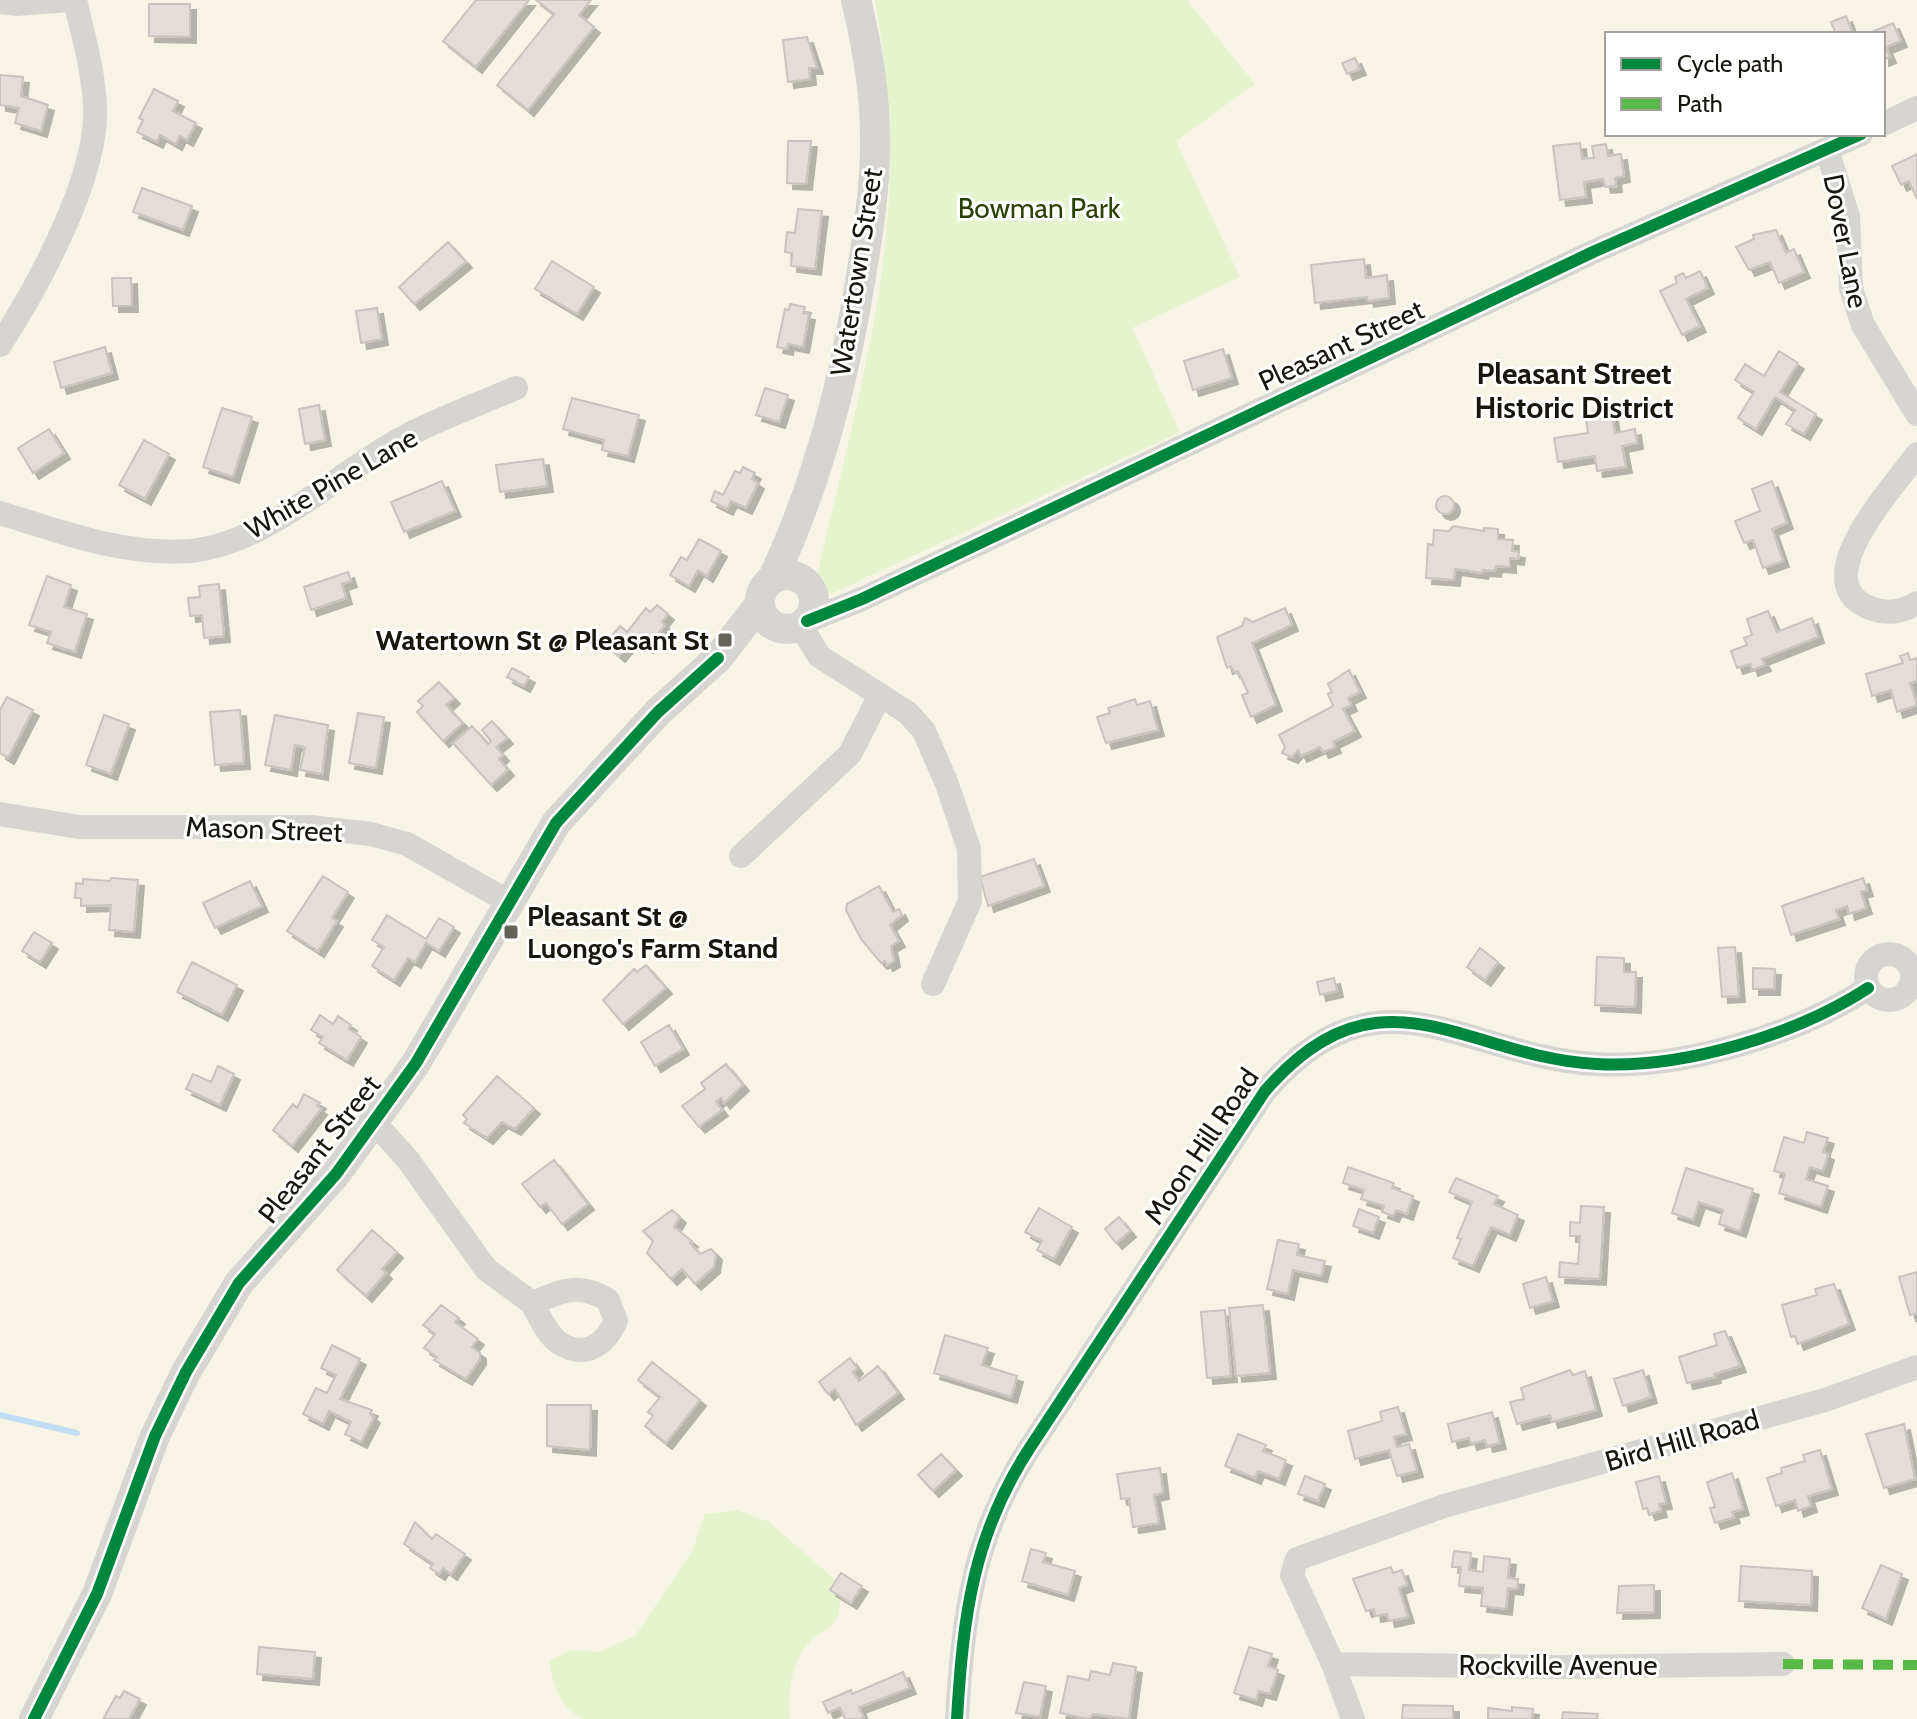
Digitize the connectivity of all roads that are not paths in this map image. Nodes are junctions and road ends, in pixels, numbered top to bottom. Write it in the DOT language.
graph roads {
  1 [pos="72,0"];
  2 [pos="856,0"];
  3 [pos="0,2"];
  4 [pos="1917,108"];
  5 [pos="1885,123"];
  6 [pos="1857,136"];
  7 [pos="1827,150"];
  8 [pos="0,345"];
  9 [pos="516,388"];
  10 [pos="1917,414"];
  11 [pos="1917,454"];
  12 [pos="0,513"];
  13 [pos="1917,603"];
  14 [pos="796,606"];
  15 [pos="718,658"];
  16 [pos="879,697"];
  17 [pos="0,814"];
  18 [pos="741,856"];
  19 [pos="511,903"];
  20 [pos="933,984"];
  21 [pos="1868,988"];
  22 [pos="373,1121"];
  23 [pos="532,1303"];
  24 [pos="1917,1367"];
  25 [pos="1333,1664"];
  26 [pos="1783,1664"];
  27 [pos="34,1719"];
  28 [pos="957,1719"];
  29 [pos="1353,1719"];
  1 -- 3 [label="street"];
  1 -- 8 [label="street"];
  2 -- 14 [label="main road, Watertown Street"];
  4 -- 5 [label="street"];
  6 -- 7 [label="street, Pleasant Street"];
  7 -- 10 [label="street, Dover Lane"];
  7 -- 14 [label="street, Pleasant Street"];
  9 -- 12 [label="street, White Pine Lane"];
  11 -- 13 [label="street"];
  14 -- 15 [label="main road, Pleasant Street"];
  14 -- 15 [label="main road, Pleasant Street"];
  14 -- 16 [label="street"];
  15 -- 19 [label="main road, Pleasant Street"];
  16 -- 18 [label="street"];
  16 -- 20 [label="street"];
  17 -- 19 [label="street, Mason Street"];
  19 -- 22 [label="main road, Pleasant Street"];
  21 -- 28 [label="street, Moon Hill Road"];
  22 -- 23 [label="street"];
  22 -- 27 [label="main road, Pleasant Street"];
  24 -- 25 [label="street, Bird Hill Road"];
  25 -- 26 [label="street, Rockville Avenue"];
  25 -- 29 [label="street"];
}
